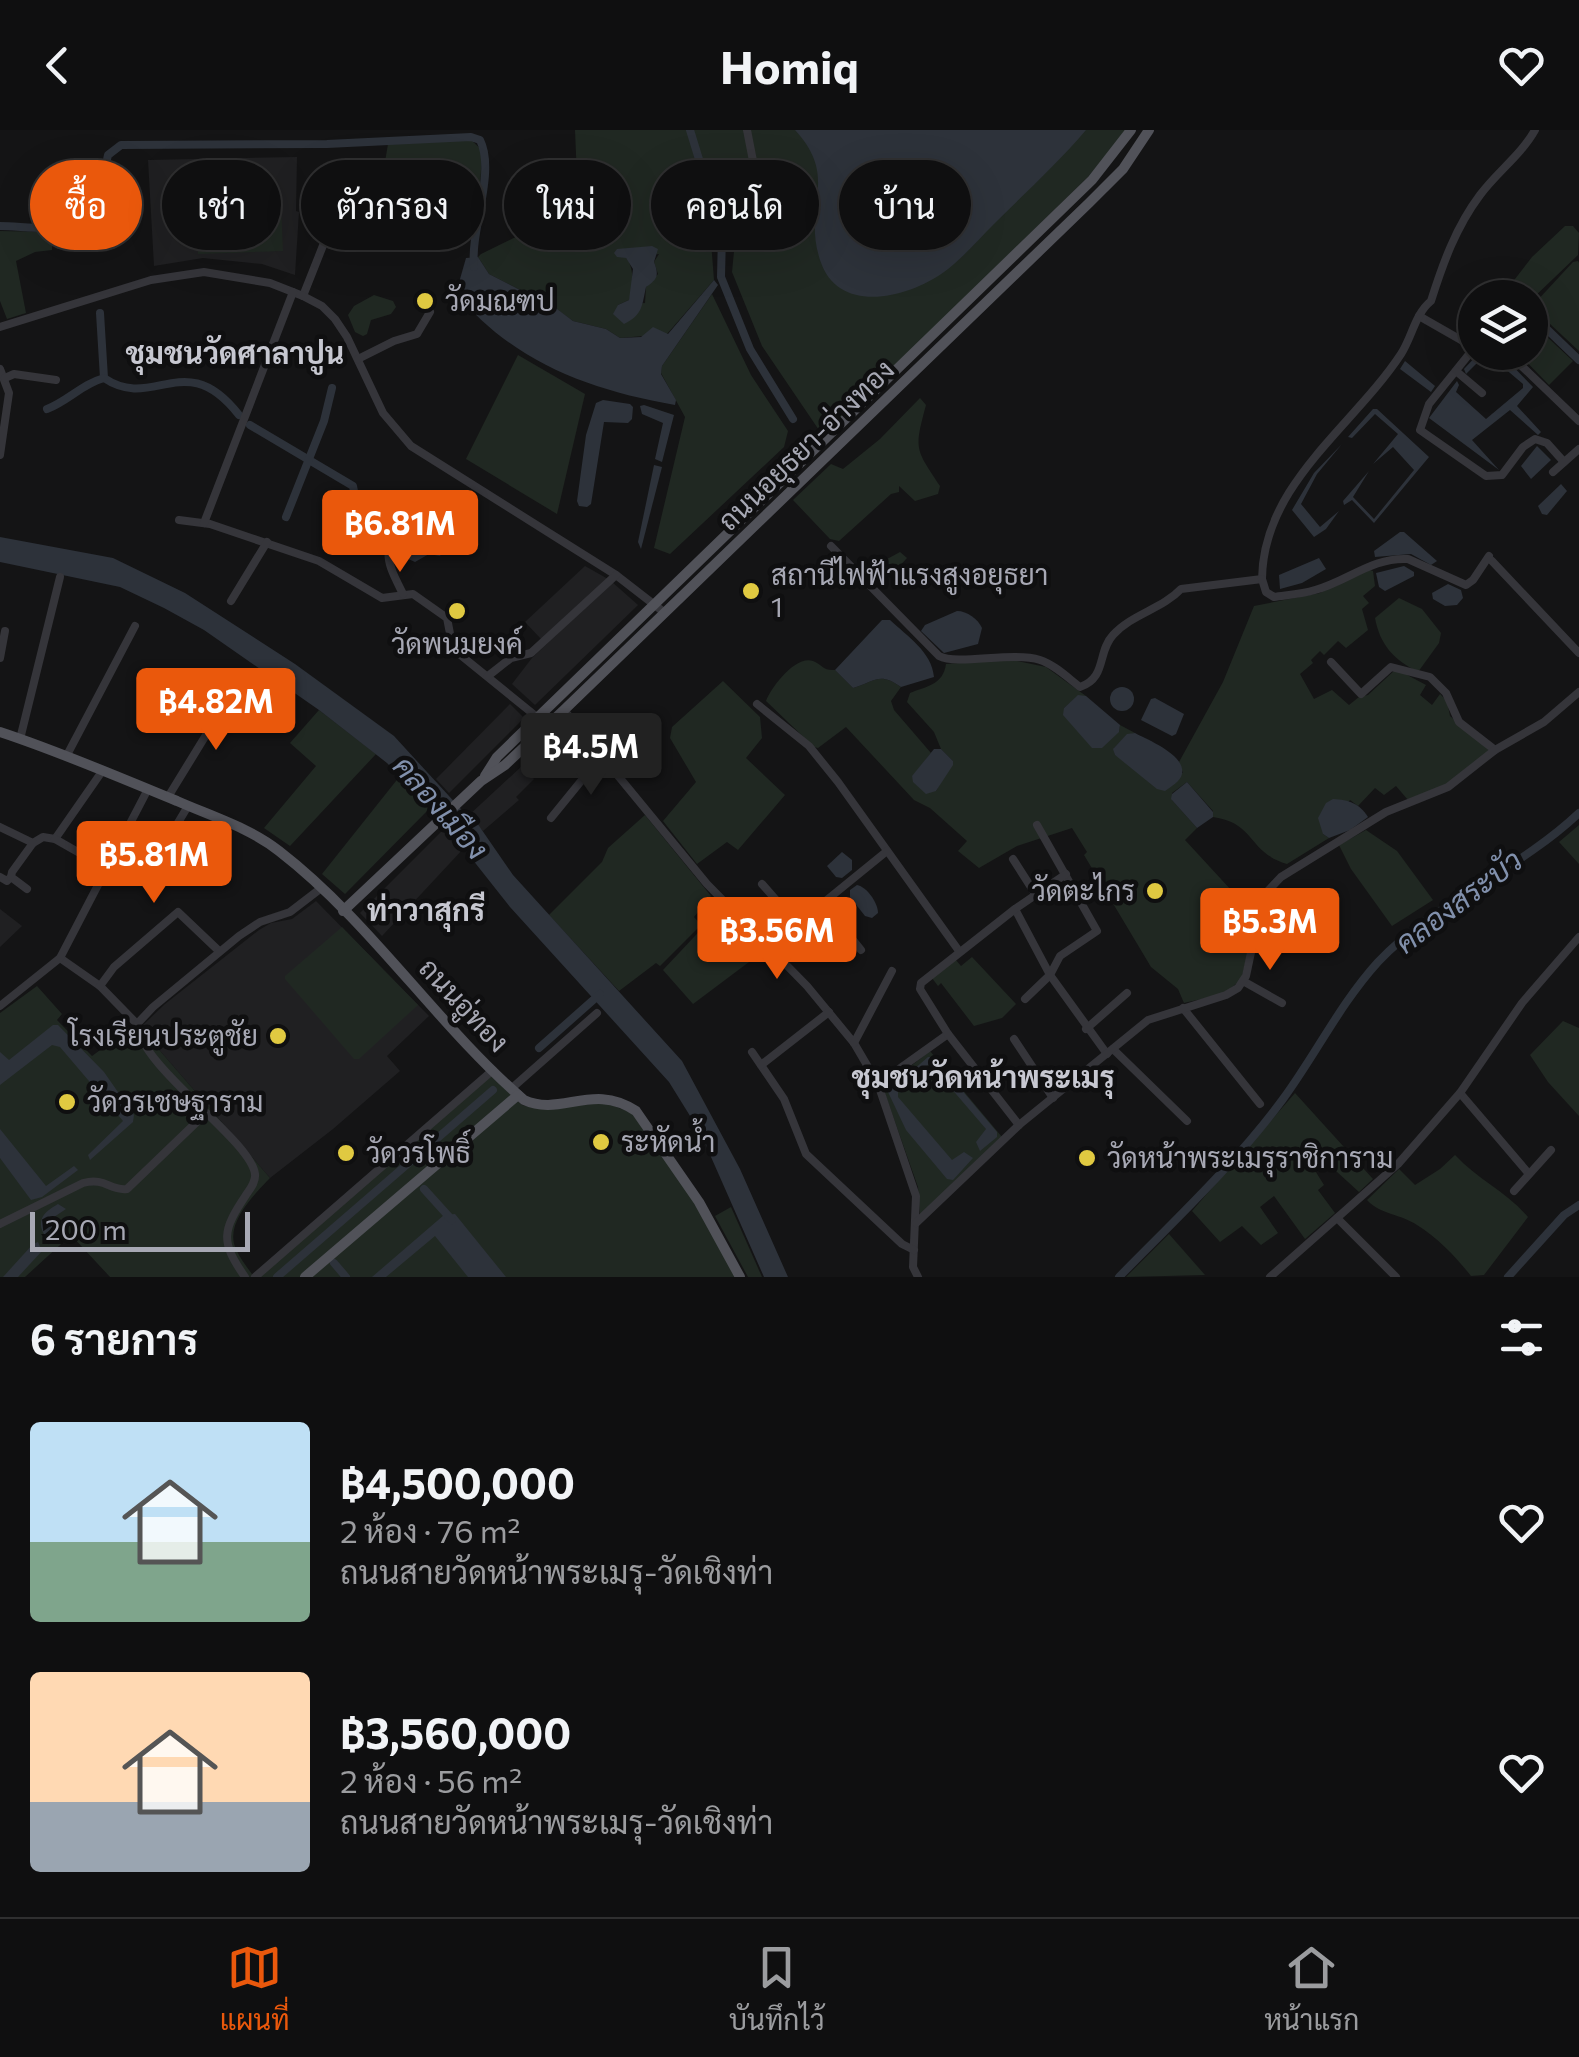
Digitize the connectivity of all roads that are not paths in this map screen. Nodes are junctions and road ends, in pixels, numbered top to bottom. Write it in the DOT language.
graph roads {
  1 [pos="747,130"];
  2 [pos="1131,130"];
  3 [pos="1149,130"];
  4 [pos="1535,130"];
  5 [pos="753,160"];
  6 [pos="320,250"];
  7 [pos="298,294"];
  8 [pos="430,312"];
  9 [pos="1418,316"];
  10 [pos="0,327"];
  11 [pos="1458,339"];
  12 [pos="358,359"];
  13 [pos="1458,368"];
  14 [pos="0,369"];
  15 [pos="1526,370"];
  16 [pos="1456,371"];
  17 [pos="5,378"];
  18 [pos="56,380"];
  19 [pos="1482,393"];
  20 [pos="3,418"];
  21 [pos="1579,420"];
  22 [pos="1579,449"];
  23 [pos="0,455"];
  24 [pos="1564,462"];
  25 [pos="1553,472"];
  26 [pos="179,520"];
  27 [pos="400,522"];
  28 [pos="204,523"];
  29 [pos="267,542"];
  30 [pos="832,546"];
  31 [pos="616,575"];
  32 [pos="60,577"];
  33 [pos="1262,579"];
  34 [pos="403,594"];
  35 [pos="231,601"];
  36 [pos="656,603"];
  37 [pos="665,613"];
  38 [pos="136,626"];
  39 [pos="4,631"];
  40 [pos="1579,653"];
  41 [pos="0,658"];
  42 [pos="1330,662"];
  43 [pos="488,676"];
  44 [pos="233,691"];
  45 [pos="1579,692"];
  46 [pos="756,704"];
  47 [pos="564,710"];
  48 [pos="538,717"];
  49 [pos="0,732"];
  50 [pos="20,739"];
  51 [pos="1495,750"];
  52 [pos="603,754"];
  53 [pos="68,755"];
  54 [pos="103,770"];
  55 [pos="482,781"];
  56 [pos="148,789"];
  57 [pos="168,798"];
  58 [pos="188,806"];
  59 [pos="551,818"];
  60 [pos="1037,825"];
  61 [pos="0,826"];
  62 [pos="55,839"];
  63 [pos="33,843"];
  64 [pos="887,851"];
  65 [pos="1014,859"];
  66 [pos="106,868"];
  67 [pos="149,871"];
  68 [pos="1066,874"];
  69 [pos="0,876"];
  70 [pos="12,877"];
  71 [pos="762,884"];
  72 [pos="27,888"];
  73 [pos="320,889"];
  74 [pos="1036,895"];
  75 [pos="823,903"];
  76 [pos="1015,909"];
  77 [pos="343,911"];
  78 [pos="799,923"];
  79 [pos="1579,937"];
  80 [pos="820,944"];
  81 [pos="769,946"];
  82 [pos="861,950"];
  83 [pos="219,951"];
  84 [pos="960,951"];
  85 [pos="60,958"];
  86 [pos="892,972"];
  87 [pos="1050,975"];
  88 [pos="1243,981"];
  89 [pos="100,986"];
  90 [pos="1127,993"];
  91 [pos="1024,1000"];
  92 [pos="1282,1003"];
  93 [pos="0,1006"];
  94 [pos="1184,1008"];
  95 [pos="597,1012"];
  96 [pos="829,1012"];
  97 [pos="137,1024"];
  98 [pos="1086,1029"];
  99 [pos="948,1034"];
  100 [pos="1014,1039"];
  101 [pos="854,1043"];
  102 [pos="752,1052"];
  103 [pos="1110,1052"];
  104 [pos="761,1065"];
  105 [pos="494,1070"];
  106 [pos="878,1084"];
  107 [pos="515,1092"];
  108 [pos="1460,1093"];
  109 [pos="1053,1098"];
  110 [pos="1260,1104"];
  111 [pos="204,1114"];
  112 [pos="1187,1122"];
  113 [pos="1019,1125"];
  114 [pos="1551,1150"];
  115 [pos="1529,1174"];
  116 [pos="1514,1190"];
  117 [pos="1337,1218"];
  118 [pos="916,1223"];
  119 [pos="0,1224"];
  120 [pos="914,1250"];
  121 [pos="245,1277"];
  122 [pos="255,1277"];
  123 [pos="305,1277"];
  124 [pos="740,1277"];
  125 [pos="918,1277"];
  126 [pos="1270,1277"];
  127 [pos="1396,1277"];
  1 -- 5 [label="street"];
  2 -- 36 [label="main road, ถนนอยุธยา-อ่างทอง"];
  3 -- 37 [label="main road, ถนนอยุธยา-อ่างทอง"];
  4 -- 9 [label="street"];
  6 -- 7 [label="street"];
  7 -- 10 [label="street"];
  7 -- 12 [label="street"];
  7 -- 28 [label="street"];
  8 -- 12 [label="street"];
  9 -- 11 [label="street"];
  9 -- 33 [label="street"];
  12 -- 31 [label="street"];
  13 -- 16 [label="street"];
  14 -- 17 [label="street"];
  15 -- 21 [label="street"];
  16 -- 19 [label="street"];
  16 -- 24 [label="street"];
  17 -- 18 [label="street"];
  17 -- 20 [label="street"];
  20 -- 23 [label="street"];
  22 -- 24 [label="street"];
  24 -- 25 [label="street"];
  26 -- 28 [label="street"];
  27 -- 34 [label="street"];
  28 -- 29 [label="street"];
  29 -- 34 [label="street"];
  29 -- 35 [label="street"];
  30 -- 33 [label="street"];
  31 -- 36 [label="street"];
  31 -- 43 [label="street"];
  32 -- 50 [label="street"];
  33 -- 40 [label="street"];
  34 -- 43 [label="street"];
  36 -- 37 [label="street"];
  36 -- 48 [label="main road, ถนนอยุธยา-อ่างทอง"];
  37 -- 47 [label="main road, ถนนอยุธยา-อ่างทอง"];
  38 -- 53 [label="street"];
  39 -- 41 [label="street"];
  42 -- 51 [label="street"];
  43 -- 48 [label="street"];
  44 -- 57 [label="street"];
  45 -- 51 [label="street"];
  46 -- 64 [label="street"];
  47 -- 52 [label="street"];
  47 -- 55 [label="main road, ถนนอยุธยา-อ่างทอง"];
  48 -- 55 [label="main road, ถนนอยุธยา-อ่างทอง"];
  49 -- 50 [label="main road, ถนนอู่ทอง"];
  50 -- 53 [label="main road, ถนนอู่ทอง"];
  51 -- 88 [label="street"];
  52 -- 59 [label="street"];
  52 -- 81 [label="street"];
  53 -- 54 [label="main road, ถนนอู่ทอง"];
  54 -- 56 [label="main road, ถนนอู่ทอง"];
  54 -- 62 [label="street"];
  55 -- 77 [label="main road, ถนนอยุธยา-อ่างทอง"];
  56 -- 57 [label="main road, ถนนอู่ทอง"];
  56 -- 66 [label="street"];
  57 -- 58 [label="main road, ถนนอู่ทอง"];
  58 -- 67 [label="street"];
  58 -- 73 [label="main road, ถนนอู่ทอง"];
  60 -- 68 [label="street"];
  61 -- 63 [label="street"];
  62 -- 63 [label="street"];
  62 -- 66 [label="street"];
  63 -- 70 [label="street"];
  64 -- 75 [label="street"];
  64 -- 84 [label="street"];
  65 -- 74 [label="street"];
  66 -- 85 [label="street"];
  68 -- 74 [label="street"];
  68 -- 87 [label="street"];
  69 -- 70 [label="street"];
  70 -- 72 [label="street"];
  71 -- 78 [label="street"];
  73 -- 77 [label="main road, ถนนอู่ทอง"];
  73 -- 83 [label="street"];
  74 -- 76 [label="street"];
  75 -- 78 [label="street"];
  75 -- 82 [label="street"];
  76 -- 84 [label="street"];
  76 -- 87 [label="street"];
  77 -- 105 [label="main road, ถนนอู่ทอง"];
  78 -- 80 [label="street"];
  78 -- 81 [label="street"];
  79 -- 108 [label="street"];
  81 -- 96 [label="street"];
  83 -- 89 [label="street"];
  83 -- 97 [label="street"];
  84 -- 99 [label="street"];
  85 -- 89 [label="street"];
  85 -- 93 [label="street"];
  86 -- 101 [label="street"];
  87 -- 91 [label="street"];
  87 -- 98 [label="street"];
  88 -- 92 [label="street"];
  88 -- 94 [label="street"];
  89 -- 97 [label="street"];
  90 -- 98 [label="street"];
  94 -- 103 [label="street"];
  94 -- 110 [label="street"];
  95 -- 107 [label="street"];
  96 -- 101 [label="street"];
  96 -- 104 [label="street"];
  97 -- 111 [label="street"];
  98 -- 103 [label="street"];
  99 -- 106 [label="street"];
  99 -- 113 [label="street"];
  100 -- 109 [label="street"];
  101 -- 106 [label="street"];
  102 -- 104 [label="street"];
  103 -- 109 [label="street"];
  103 -- 112 [label="street"];
  104 -- 120 [label="street"];
  105 -- 107 [label="main road, ถนนอู่ทอง"];
  105 -- 122 [label="street"];
  106 -- 118 [label="street"];
  107 -- 123 [label="main road"];
  107 -- 124 [label="main road"];
  108 -- 115 [label="street"];
  108 -- 117 [label="street"];
  109 -- 113 [label="street"];
  111 -- 119 [label="street"];
  111 -- 121 [label="street"];
  113 -- 118 [label="street"];
  114 -- 115 [label="street"];
  115 -- 116 [label="street"];
  117 -- 126 [label="street"];
  117 -- 127 [label="street"];
  118 -- 120 [label="street"];
  120 -- 125 [label="street"];
}
